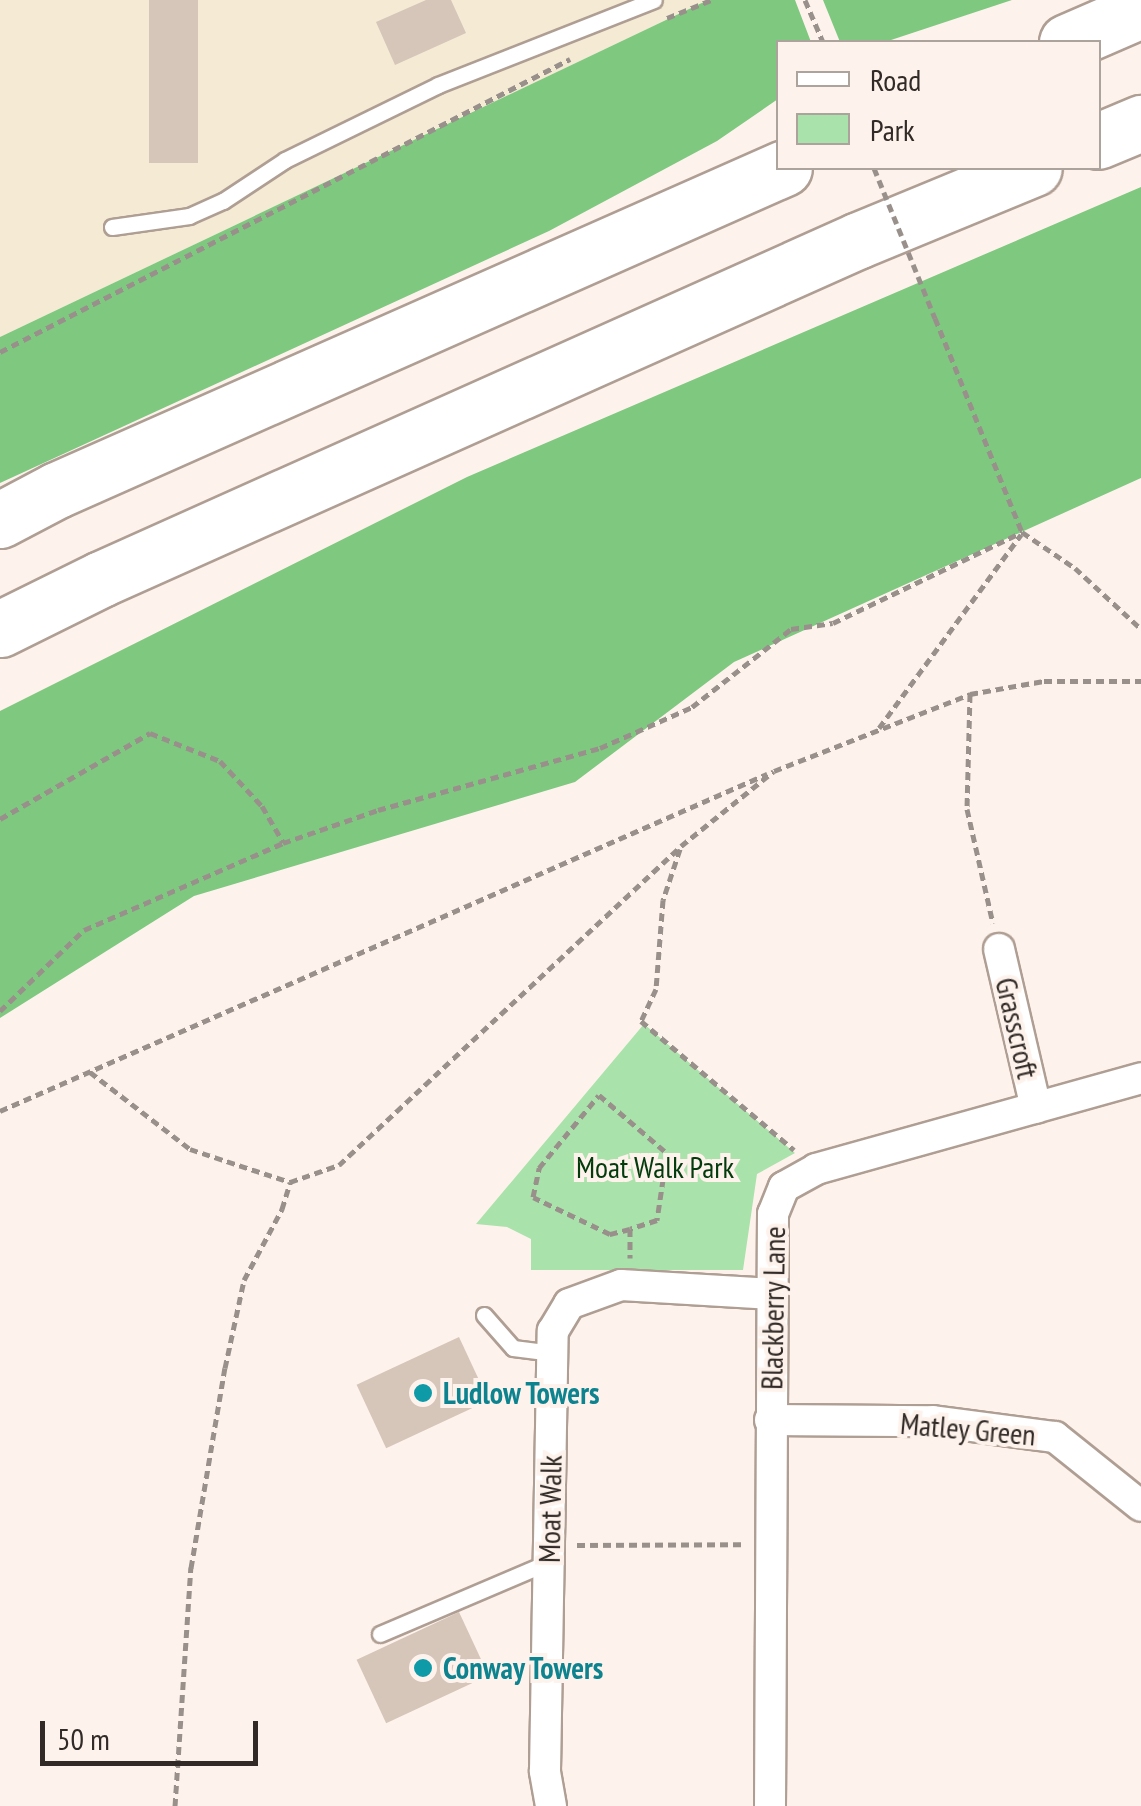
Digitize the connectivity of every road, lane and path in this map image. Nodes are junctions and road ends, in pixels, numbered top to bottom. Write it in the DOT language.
graph roads {
  1 [pos="654,0"];
  2 [pos="711,0"];
  3 [pos="805,0"];
  4 [pos="1141,10"];
  5 [pos="656,23"];
  6 [pos="822,40"];
  7 [pos="1072,40"];
  8 [pos="582,53"];
  9 [pos="1141,123"];
  10 [pos="1101,140"];
  11 [pos="779,170"];
  12 [pos="875,170"];
  13 [pos="1029,170"];
  14 [pos="112,226"];
  15 [pos="0,352"];
  16 [pos="0,520"];
  17 [pos="1022,532"];
  18 [pos="1141,628"];
  19 [pos="0,629"];
  20 [pos="1141,681"];
  21 [pos="970,694"];
  22 [pos="878,730"];
  23 [pos="774,771"];
  24 [pos="0,819"];
  25 [pos="283,843"];
  26 [pos="681,846"];
  27 [pos="999,949"];
  28 [pos="0,1011"];
  29 [pos="90,1072"];
  30 [pos="1141,1078"];
  31 [pos="1036,1108"];
  32 [pos="0,1111"];
  33 [pos="816,1169"];
  34 [pos="290,1182"];
  35 [pos="630,1229"];
  36 [pos="631,1286"];
  37 [pos="773,1294"];
  38 [pos="484,1315"];
  39 [pos="553,1353"];
  40 [pos="770,1420"];
  41 [pos="1141,1506"];
  42 [pos="770,1544"];
  43 [pos="549,1554"];
  44 [pos="380,1634"];
  45 [pos="175,1806"];
  46 [pos="551,1806"];
  47 [pos="770,1806"];
  1 -- 14 [label="lane"];
  2 -- 5 [label="path"];
  3 -- 6 [label="path"];
  4 -- 7 [label="highway"];
  8 -- 15 [label="path"];
  9 -- 10 [label="highway"];
  11 -- 16 [label="highway"];
  12 -- 17 [label="path, bridge"];
  13 -- 19 [label="highway"];
  17 -- 18 [label="path"];
  17 -- 22 [label="path"];
  17 -- 25 [label="path"];
  20 -- 21 [label="path"];
  21 -- 22 [label="path"];
  21 -- 27 [label="path"];
  22 -- 23 [label="path"];
  23 -- 26 [label="path"];
  23 -- 29 [label="path"];
  24 -- 25 [label="path"];
  25 -- 28 [label="path"];
  26 -- 33 [label="path"];
  26 -- 34 [label="path"];
  27 -- 31 [label="street, Grasscroft"];
  29 -- 32 [label="path"];
  29 -- 34 [label="path"];
  30 -- 31 [label="street, Blackberry Lane"];
  31 -- 33 [label="street, Blackberry Lane"];
  33 -- 37 [label="street, Blackberry Lane"];
  34 -- 45 [label="path"];
  35 -- 35 [label="path"];
  35 -- 36 [label="path"];
  36 -- 37 [label="street, Moat Walk"];
  36 -- 39 [label="street, Moat Walk"];
  37 -- 40 [label="street, Blackberry Lane"];
  38 -- 39 [label="lane"];
  39 -- 43 [label="street, Moat Walk"];
  40 -- 41 [label="street, Matley Green"];
  40 -- 42 [label="street, Blackberry Lane"];
  42 -- 43 [label="path"];
  42 -- 47 [label="street, Blackberry Lane"];
  43 -- 44 [label="lane"];
  43 -- 46 [label="street, Moat Walk"];
}
